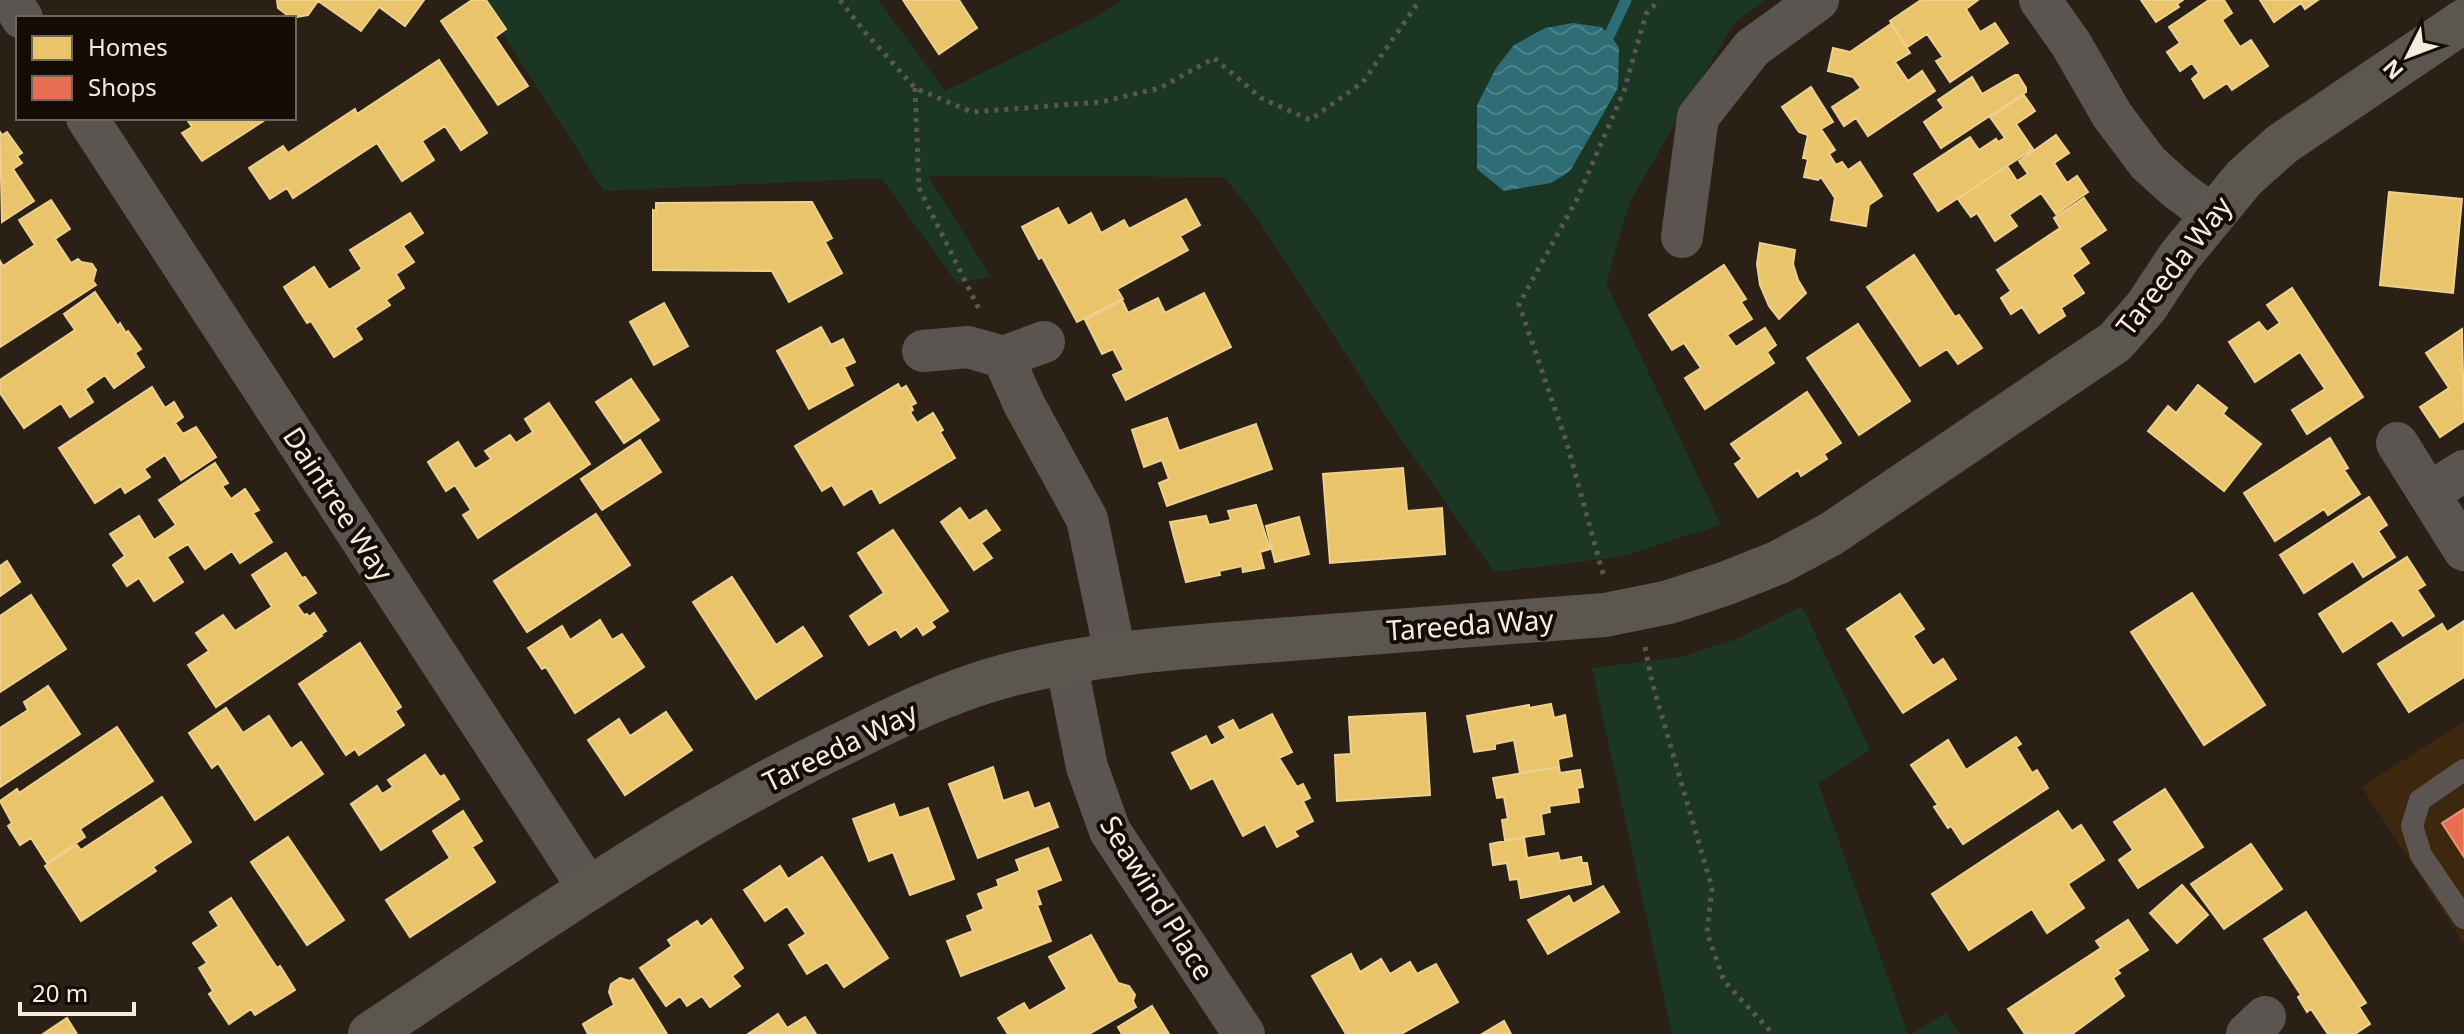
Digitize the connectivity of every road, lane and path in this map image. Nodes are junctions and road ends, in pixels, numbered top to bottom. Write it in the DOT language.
graph roads {
  1 [pos="840,0"];
  2 [pos="1420,0"];
  3 [pos="1659,0"];
  4 [pos="1818,0"];
  5 [pos="2040,0"];
  6 [pos="2464,21"];
  7 [pos="915,88"];
  8 [pos="88,120"];
  9 [pos="2213,216"];
  10 [pos="1682,237"];
  11 [pos="1044,342"];
  12 [pos="923,351"];
  13 [pos="1003,357"];
  14 [pos="2397,443"];
  15 [pos="2464,471"];
  16 [pos="2429,493"];
  17 [pos="2464,550"];
  18 [pos="1625,611"];
  19 [pos="1115,653"];
  20 [pos="1066,662"];
  21 [pos="2464,770"];
  22 [pos="589,889"];
  23 [pos="2464,918"];
  24 [pos="370,1034"];
  25 [pos="1244,1034"];
  26 [pos="1773,1034"];
  1 -- 7 [label="path"];
  2 -- 7 [label="path"];
  3 -- 18 [label="path"];
  4 -- 10 [label="street"];
  5 -- 9 [label="street"];
  6 -- 9 [label="street, Tareeda Way"];
  7 -- 13 [label="path"];
  8 -- 22 [label="street, Daintree Way"];
  9 -- 18 [label="street, Tareeda Way"];
  11 -- 13 [label="street"];
  12 -- 13 [label="street"];
  13 -- 19 [label="street"];
  14 -- 16 [label="street"];
  15 -- 16 [label="street"];
  16 -- 17 [label="street"];
  18 -- 19 [label="street, Tareeda Way"];
  18 -- 26 [label="path"];
  19 -- 20 [label="street, Tareeda Way"];
  20 -- 22 [label="street, Tareeda Way"];
  20 -- 25 [label="street, Seawind Place"];
  21 -- 23 [label="lane"];
  22 -- 24 [label="street, Tareeda Way"];
}
